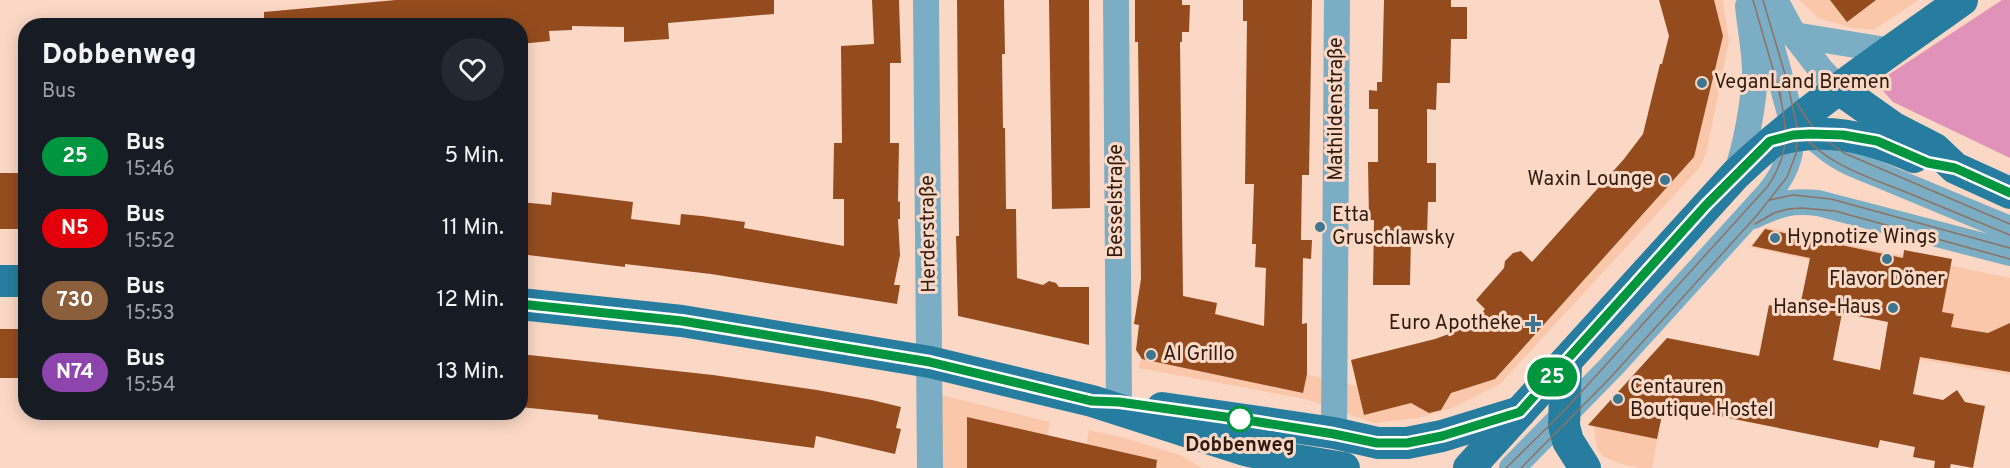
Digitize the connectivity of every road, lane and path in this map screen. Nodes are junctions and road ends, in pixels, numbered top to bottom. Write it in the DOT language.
graph roads {
  1 [pos="926,0"];
  2 [pos="1116,0"];
  3 [pos="1337,0"];
  4 [pos="1748,0"];
  5 [pos="1759,0"];
  6 [pos="1775,0"];
  7 [pos="1962,0"];
  8 [pos="1794,35"];
  9 [pos="1892,51"];
  10 [pos="1839,89"];
  11 [pos="1792,125"];
  12 [pos="1955,168"];
  13 [pos="1736,174"];
  14 [pos="2010,193"];
  15 [pos="2010,229"];
  16 [pos="1733,233"];
  17 [pos="2010,253"];
  18 [pos="18,280"];
  19 [pos="0,281"];
  20 [pos="528,305"];
  21 [pos="930,362"];
  22 [pos="1566,362"];
  23 [pos="1106,401"];
  24 [pos="1520,412"];
  25 [pos="1564,417"];
  26 [pos="1334,434"];
  27 [pos="1281,463"];
  28 [pos="930,468"];
  29 [pos="1344,468"];
  30 [pos="1469,468"];
  31 [pos="1512,468"];
  32 [pos="1585,468"];
  1 -- 21 [label="street, Herderstraße"];
  2 -- 23 [label="street, Besselstraße"];
  3 -- 26 [label="street, Mathildenstraße"];
  4 -- 13 [label="street"];
  5 -- 11 [label="street"];
  6 -- 8 [label="street"];
  7 -- 9 [label="main road"];
  8 -- 9 [label="street"];
  8 -- 10 [label="street"];
  9 -- 10 [label="main road"];
  10 -- 11 [label="main road"];
  10 -- 12 [label="main road"];
  11 -- 12 [label="main road"];
  11 -- 13 [label="main road"];
  11 -- 15 [label="street"];
  11 -- 16 [label="street"];
  12 -- 14 [label="main road"];
  13 -- 22 [label="main road"];
  16 -- 17 [label="street"];
  16 -- 25 [label="street"];
  18 -- 19 [label="main road"];
  20 -- 21 [label="main road"];
  21 -- 23 [label="main road"];
  21 -- 28 [label="street, Herderstraße"];
  22 -- 24 [label="main road"];
  22 -- 25 [label="main road"];
  23 -- 26 [label="main road"];
  23 -- 27 [label="main road"];
  24 -- 26 [label="main road"];
  24 -- 30 [label="main road"];
  25 -- 31 [label="street"];
  25 -- 32 [label="main road"];
  27 -- 29 [label="main road"];
}
